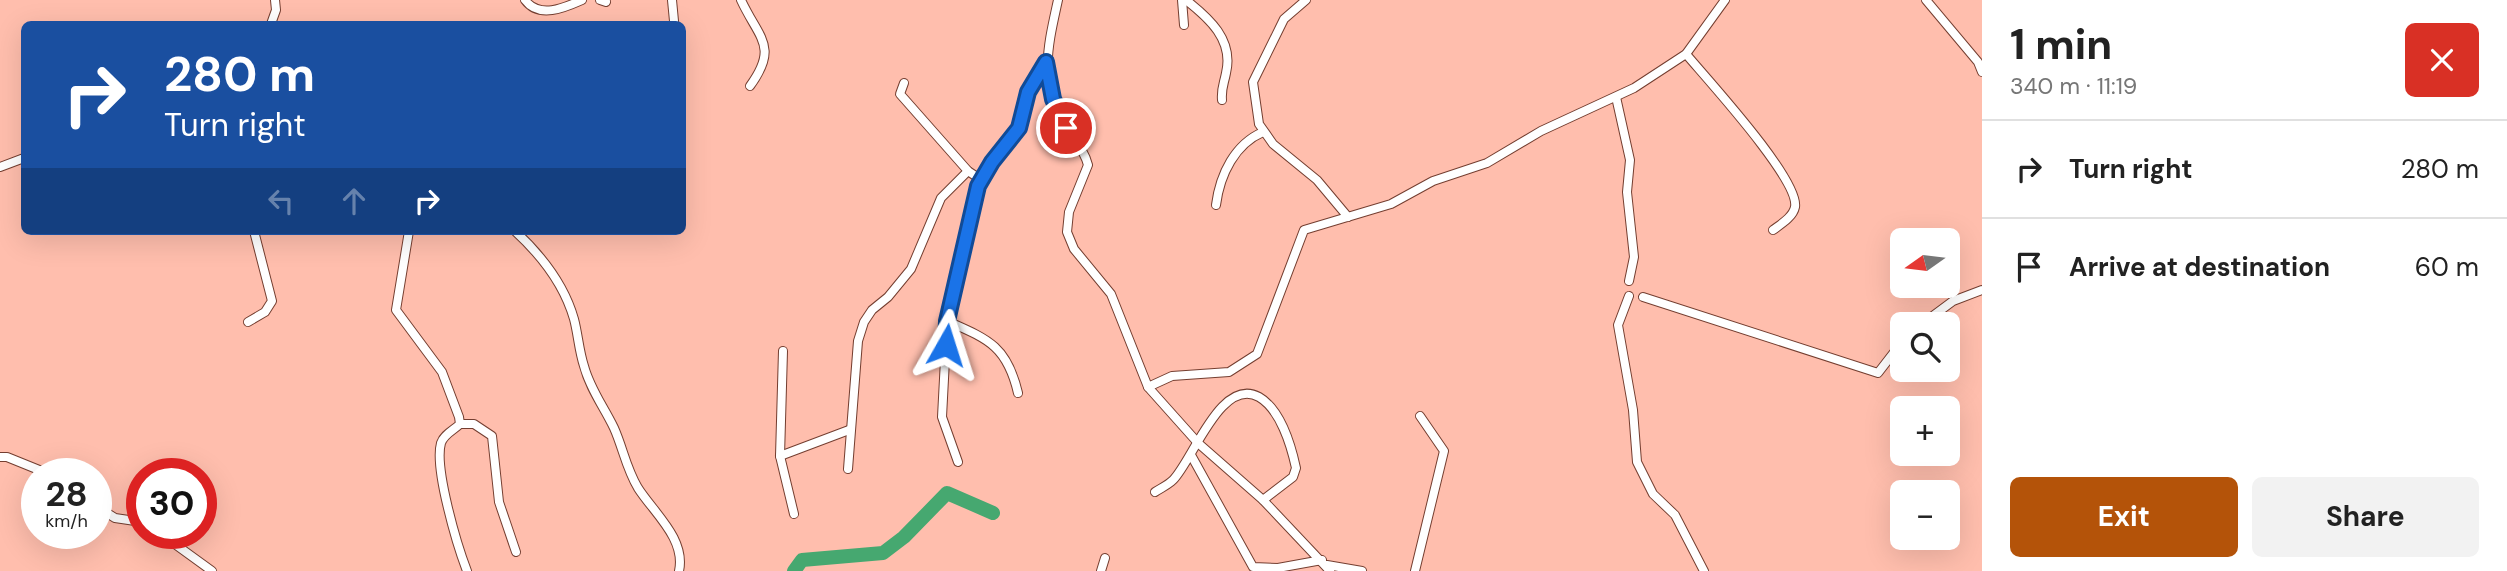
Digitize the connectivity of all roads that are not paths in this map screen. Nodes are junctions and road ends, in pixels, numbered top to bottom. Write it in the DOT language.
graph roads {
  1 [pos="275,0"];
  2 [pos="526,0"];
  3 [pos="582,0"];
  4 [pos="672,0"];
  5 [pos="741,0"];
  6 [pos="1058,0"];
  7 [pos="1184,0"];
  8 [pos="1306,0"];
  9 [pos="1725,0"];
  10 [pos="1926,0"];
  11 [pos="274,21"];
  12 [pos="674,21"];
  13 [pos="1184,25"];
  14 [pos="1686,54"];
  15 [pos="1046,62"];
  16 [pos="1981,66"];
  17 [pos="904,83"];
  18 [pos="750,86"];
  19 [pos="1616,97"];
  20 [pos="1222,100"];
  21 [pos="1263,132"];
  22 [pos="21,159"];
  23 [pos="0,167"];
  24 [pos="968,171"];
  25 [pos="980,179"];
  26 [pos="1216,205"];
  27 [pos="1348,217"];
  28 [pos="1773,230"];
  29 [pos="255,235"];
  30 [pos="408,235"];
  31 [pos="519,235"];
  32 [pos="1629,281"];
  33 [pos="1982,290"];
  34 [pos="1629,296"];
  35 [pos="1643,297"];
  36 [pos="1938,312"];
  37 [pos="947,321"];
  38 [pos="248,322"];
  39 [pos="783,351"];
  40 [pos="1890,358"];
  41 [pos="1148,387"];
  42 [pos="1018,393"];
  43 [pos="1420,416"];
  44 [pos="460,424"];
  45 [pos="849,430"];
  46 [pos="1198,443"];
  47 [pos="1191,455"];
  48 [pos="780,456"];
  49 [pos="0,457"];
  50 [pos="958,462"];
  51 [pos="21,463"];
  52 [pos="848,469"];
  53 [pos="1155,492"];
  54 [pos="1263,500"];
  55 [pos="794,514"];
  56 [pos="182,549"];
  57 [pos="516,552"];
  58 [pos="1105,558"];
  59 [pos="1327,565"];
  60 [pos="212,571"];
  61 [pos="467,571"];
  62 [pos="679,571"];
  63 [pos="1101,571"];
  64 [pos="1362,571"];
  65 [pos="1415,571"];
  66 [pos="1704,571"];
  1 -- 11 [label="street"];
  2 -- 3 [label="street"];
  4 -- 12 [label="street"];
  5 -- 18 [label="street"];
  6 -- 15 [label="street"];
  7 -- 13 [label="street"];
  7 -- 20 [label="street"];
  8 -- 21 [label="street"];
  9 -- 14 [label="street"];
  10 -- 16 [label="street"];
  14 -- 19 [label="street"];
  14 -- 28 [label="street"];
  15 -- 25 [label="street"];
  15 -- 41 [label="street"];
  17 -- 24 [label="street"];
  19 -- 27 [label="street"];
  19 -- 32 [label="street"];
  21 -- 26 [label="street"];
  21 -- 27 [label="street"];
  22 -- 23 [label="street"];
  24 -- 25 [label="street"];
  24 -- 45 [label="street"];
  25 -- 37 [label="street"];
  27 -- 41 [label="street"];
  29 -- 38 [label="street"];
  30 -- 44 [label="street"];
  31 -- 62 [label="street"];
  33 -- 36 [label="street"];
  34 -- 66 [label="street"];
  35 -- 40 [label="street"];
  37 -- 42 [label="street"];
  37 -- 50 [label="street"];
  39 -- 48 [label="street"];
  41 -- 46 [label="street"];
  43 -- 65 [label="street"];
  44 -- 57 [label="street"];
  44 -- 61 [label="street"];
  45 -- 48 [label="street"];
  45 -- 52 [label="street"];
  46 -- 47 [label="street"];
  46 -- 54 [label="street"];
  46 -- 54 [label="street"];
  47 -- 53 [label="street"];
  47 -- 59 [label="street"];
  48 -- 55 [label="street"];
  49 -- 51 [label="street"];
  54 -- 59 [label="street"];
  56 -- 60 [label="street"];
  58 -- 63 [label="street"];
  59 -- 64 [label="street"];
}
